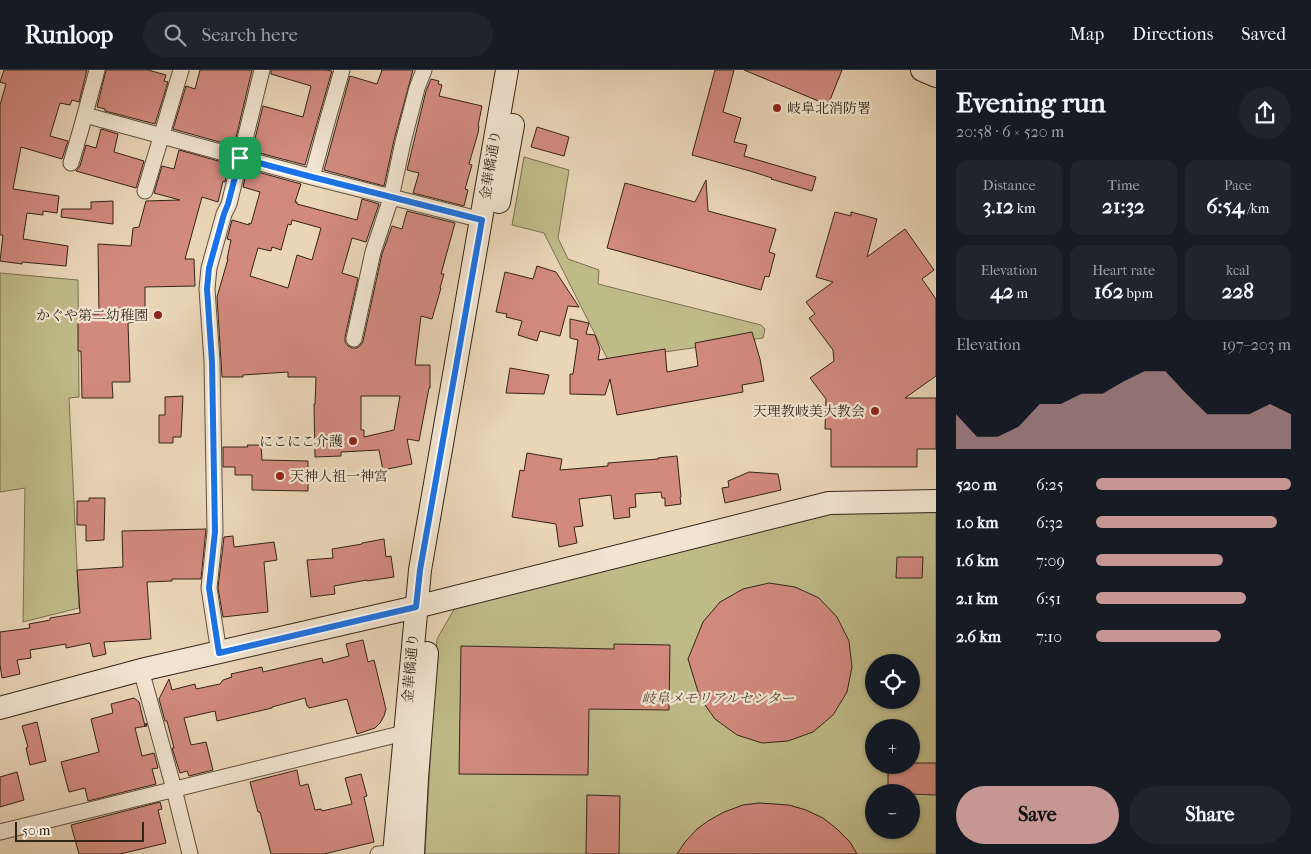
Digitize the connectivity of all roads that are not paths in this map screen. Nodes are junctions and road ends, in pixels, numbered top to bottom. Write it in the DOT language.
graph roads {
  1 [pos="97,70"];
  2 [pos="181,70"];
  3 [pos="262,70"];
  4 [pos="342,70"];
  5 [pos="424,70"];
  6 [pos="507,70"];
  7 [pos="523,70"];
  8 [pos="922,70"];
  9 [pos="936,76"];
  10 [pos="85,115"];
  11 [pos="161,136"];
  12 [pos="240,158"];
  13 [pos="71,163"];
  14 [pos="312,177"];
  15 [pos="145,191"];
  16 [pos="391,198"];
  17 [pos="482,220"];
  18 [pos="354,339"];
  19 [pos="936,501"];
  20 [pos="424,605"];
  21 [pos="219,653"];
  22 [pos="141,670"];
  23 [pos="0,708"];
  24 [pos="404,733"];
  25 [pos="174,789"];
  26 [pos="0,832"];
  27 [pos="190,854"];
  28 [pos="395,854"];
  1 -- 10 [label="street"];
  2 -- 11 [label="street"];
  3 -- 12 [label="street"];
  4 -- 14 [label="street"];
  5 -- 16 [label="street"];
  6 -- 17 [label="street, 金華橋通り"];
  7 -- 20 [label="street, 金華橋通り"];
  8 -- 9 [label="street"];
  10 -- 11 [label="street"];
  10 -- 13 [label="street"];
  11 -- 12 [label="street"];
  11 -- 15 [label="street"];
  12 -- 14 [label="street"];
  12 -- 21 [label="street"];
  14 -- 16 [label="street"];
  16 -- 17 [label="street"];
  16 -- 18 [label="street"];
  17 -- 20 [label="street, 金華橋通り"];
  19 -- 20 [label="street"];
  20 -- 21 [label="street"];
  20 -- 24 [label="street, 金華橋通り"];
  20 -- 28 [label="street, 金華橋通り"];
  21 -- 22 [label="street"];
  22 -- 23 [label="street"];
  22 -- 25 [label="street"];
  24 -- 25 [label="street"];
  24 -- 28 [label="street, 金華橋通り"];
  25 -- 26 [label="street"];
  25 -- 27 [label="street"];
}
